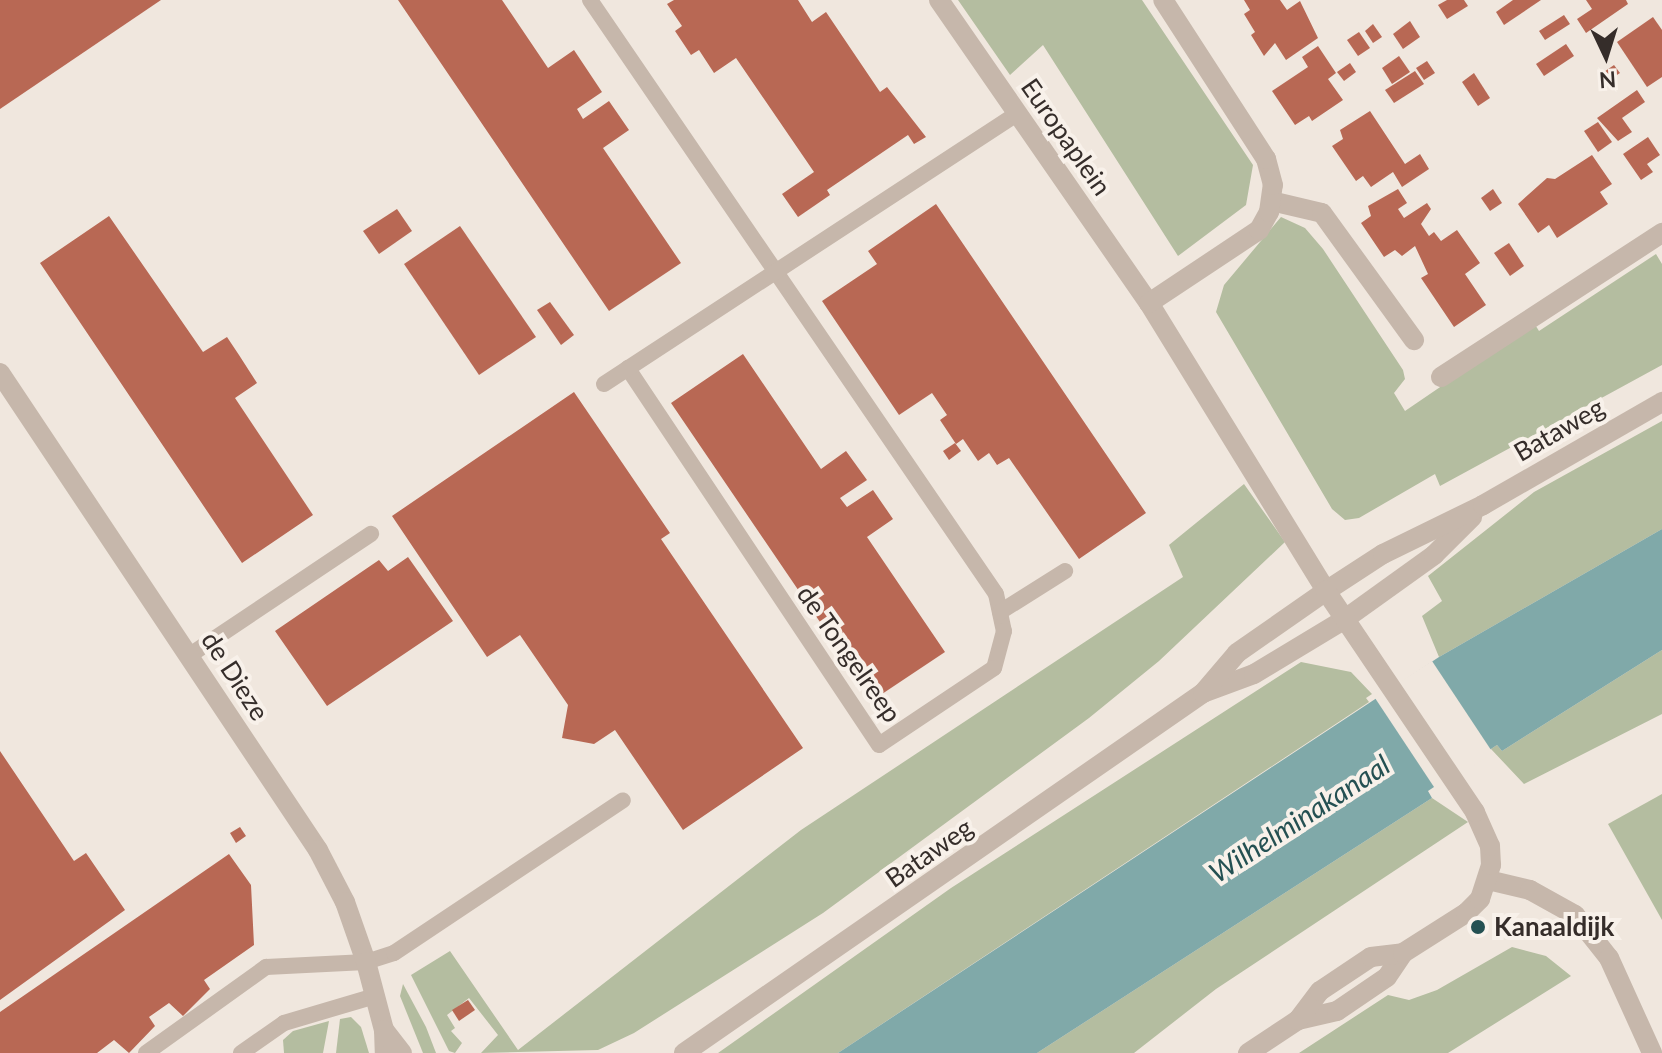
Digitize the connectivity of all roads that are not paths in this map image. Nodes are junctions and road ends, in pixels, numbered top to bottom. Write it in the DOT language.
graph roads {
  1 [pos="590,0"];
  2 [pos="939,0"];
  3 [pos="1173,4"];
  4 [pos="1017,114"];
  5 [pos="1271,201"];
  6 [pos="1662,233"];
  7 [pos="773,268"];
  8 [pos="1149,303"];
  9 [pos="1414,340"];
  10 [pos="628,368"];
  11 [pos="0,373"];
  12 [pos="1441,377"];
  13 [pos="604,384"];
  14 [pos="1662,402"];
  15 [pos="1483,505"];
  16 [pos="371,534"];
  17 [pos="1065,571"];
  18 [pos="1326,591"];
  19 [pos="1000,612"];
  20 [pos="1345,619"];
  21 [pos="190,655"];
  22 [pos="1203,693"];
  23 [pos="623,800"];
  24 [pos="1488,880"];
  25 [pos="366,962"];
  26 [pos="375,996"];
  27 [pos="384,1030"];
  28 [pos="146,1053"];
  29 [pos="241,1053"];
  30 [pos="385,1053"];
  31 [pos="402,1053"];
  32 [pos="684,1053"];
  33 [pos="1248,1053"];
  34 [pos="1652,1053"];
  1 -- 7 [label="lane, de Tongelreep"];
  2 -- 4 [label="street, Europaplein"];
  3 -- 5 [label="street"];
  4 -- 7 [label="lane"];
  4 -- 8 [label="street, Europaplein"];
  5 -- 8 [label="street"];
  5 -- 9 [label="street"];
  6 -- 12 [label="street"];
  7 -- 10 [label="lane"];
  7 -- 19 [label="lane, de Tongelreep"];
  8 -- 18 [label="street, Europaplein"];
  10 -- 13 [label="lane"];
  10 -- 19 [label="lane, de Tongelreep"];
  11 -- 21 [label="street, de Dieze"];
  14 -- 15 [label="street, Bataweg"];
  15 -- 18 [label="street, Bataweg"];
  15 -- 20 [label="street, Bataweg"];
  16 -- 21 [label="lane"];
  17 -- 19 [label="lane"];
  18 -- 20 [label="street"];
  18 -- 22 [label="street, Bataweg"];
  20 -- 22 [label="street, Bataweg"];
  20 -- 24 [label="street"];
  21 -- 25 [label="street, de Dieze"];
  22 -- 32 [label="street, Bataweg"];
  23 -- 25 [label="lane"];
  24 -- 33 [label="street"];
  24 -- 34 [label="street"];
  25 -- 26 [label="street, de Dieze"];
  25 -- 28 [label="lane"];
  26 -- 27 [label="street, de Dieze"];
  26 -- 29 [label="lane"];
  27 -- 30 [label="street, de Dieze"];
  27 -- 31 [label="street, de Dieze"];
}
